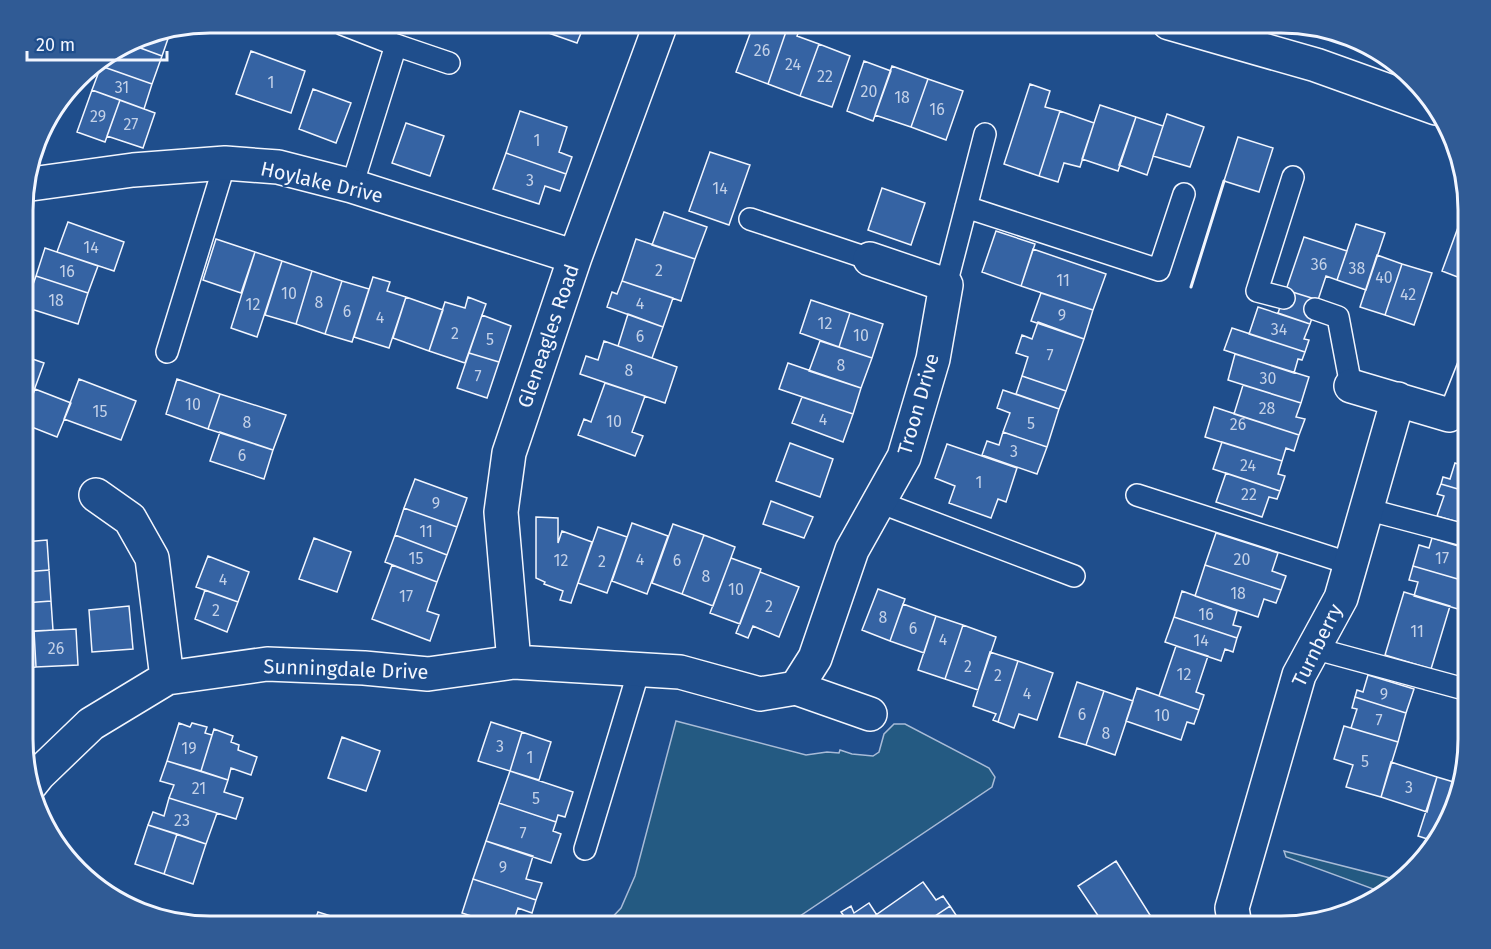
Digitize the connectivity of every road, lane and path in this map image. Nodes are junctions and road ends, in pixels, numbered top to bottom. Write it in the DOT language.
graph roads {
  1 [pos="365,33"];
  2 [pos="657,33"];
  3 [pos="1207,33"];
  4 [pos="396,45"];
  5 [pos="449,63"];
  6 [pos="1423,103"];
  7 [pos="985,134"];
  8 [pos="225,163"];
  9 [pos="1293,177"];
  10 [pos="36,183"];
  11 [pos="352,186"];
  12 [pos="1184,194"];
  13 [pos="966,207"];
  14 [pos="750,219"];
  15 [pos="575,257"];
  16 [pos="870,259"];
  17 [pos="946,285"];
  18 [pos="1284,298"];
  19 [pos="1315,309"];
  20 [pos="167,352"];
  21 [pos="1351,386"];
  22 [pos="1458,392"];
  23 [pos="1398,399"];
  24 [pos="1449,415"];
  25 [pos="96,495"];
  26 [pos="1137,495"];
  27 [pos="879,502"];
  28 [pos="1366,509"];
  29 [pos="1458,533"];
  30 [pos="1351,564"];
  31 [pos="1074,576"];
  32 [pos="1313,648"];
  33 [pos="514,662"];
  34 [pos="639,670"];
  35 [pos="167,678"];
  36 [pos="1458,687"];
  37 [pos="796,688"];
  38 [pos="870,714"];
  39 [pos="37,777"];
  40 [pos="585,849"];
  41 [pos="1233,916"];
  1 -- 4 [label="lane"];
  2 -- 15 [label="street, Gleneagles Road"];
  3 -- 6 [label="street"];
  4 -- 5 [label="lane"];
  4 -- 11 [label="lane"];
  7 -- 13 [label="lane"];
  8 -- 10 [label="street, Hoylake Drive"];
  8 -- 11 [label="street, Hoylake Drive"];
  8 -- 20 [label="lane"];
  9 -- 18 [label="lane"];
  11 -- 15 [label="street, Hoylake Drive"];
  12 -- 13 [label="lane"];
  13 -- 17 [label="lane"];
  14 -- 16 [label="lane"];
  15 -- 33 [label="street, Gleneagles Road"];
  16 -- 17 [label="street"];
  17 -- 27 [label="street, Troon Drive"];
  19 -- 21 [label="lane"];
  21 -- 23 [label="street"];
  22 -- 24 [label="lane"];
  23 -- 24 [label="street"];
  23 -- 28 [label="street, Turnberry"];
  25 -- 35 [label="street"];
  26 -- 30 [label="lane"];
  27 -- 31 [label="lane"];
  27 -- 37 [label="street, Troon Drive"];
  28 -- 29 [label="lane"];
  28 -- 30 [label="street, Turnberry"];
  30 -- 32 [label="street, Turnberry"];
  32 -- 36 [label="lane"];
  32 -- 41 [label="street, Turnberry"];
  33 -- 34 [label="street, Sunningdale Drive"];
  33 -- 35 [label="street, Sunningdale Drive"];
  34 -- 37 [label="street, Sunningdale Drive"];
  34 -- 40 [label="lane"];
  35 -- 39 [label="street, Sunningdale Drive"];
  37 -- 38 [label="street, Sunningdale Drive"];
}
